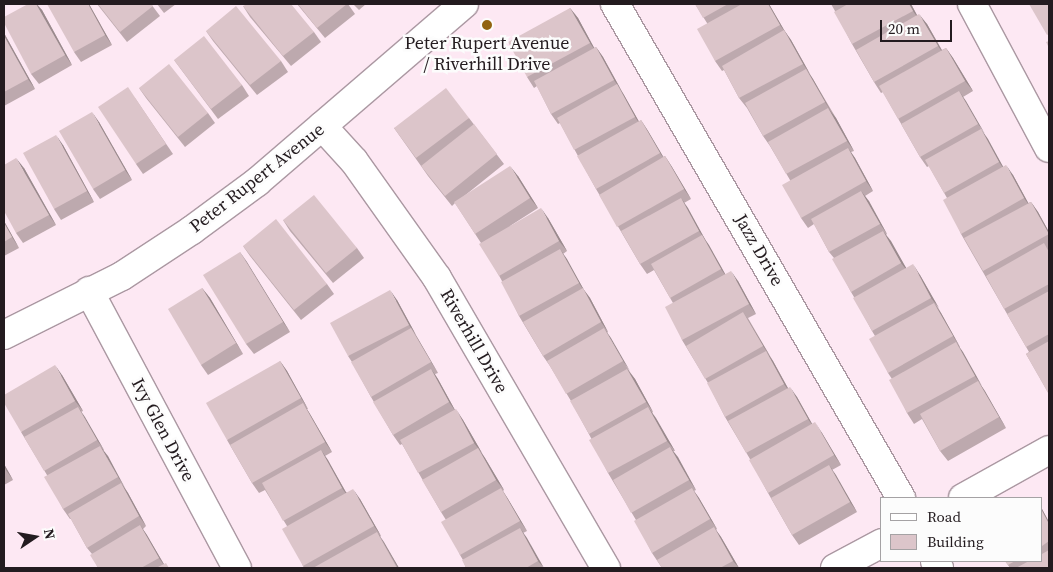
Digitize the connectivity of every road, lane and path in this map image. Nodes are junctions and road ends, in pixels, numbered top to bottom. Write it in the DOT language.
graph roads {
  1 [pos="464,4"];
  2 [pos="615,4"];
  3 [pos="972,4"];
  4 [pos="322,126"];
  5 [pos="1049,148"];
  6 [pos="89,291"];
  7 [pos="4,335"];
  8 [pos="1049,450"];
  9 [pos="900,497"];
  10 [pos="965,497"];
  11 [pos="880,544"];
  12 [pos="237,568"];
  13 [pos="606,568"];
  14 [pos="835,568"];
  1 -- 4 [label="street, Peter Rupert Avenue"];
  2 -- 9 [label="street, Jazz Drive"];
  3 -- 5 [label="street"];
  4 -- 6 [label="street, Peter Rupert Avenue"];
  4 -- 13 [label="street, Riverhill Drive"];
  6 -- 7 [label="street, Peter Rupert Avenue"];
  6 -- 12 [label="street, Ivy Glen Drive"];
  8 -- 10 [label="street"];
  11 -- 14 [label="street"];
}
